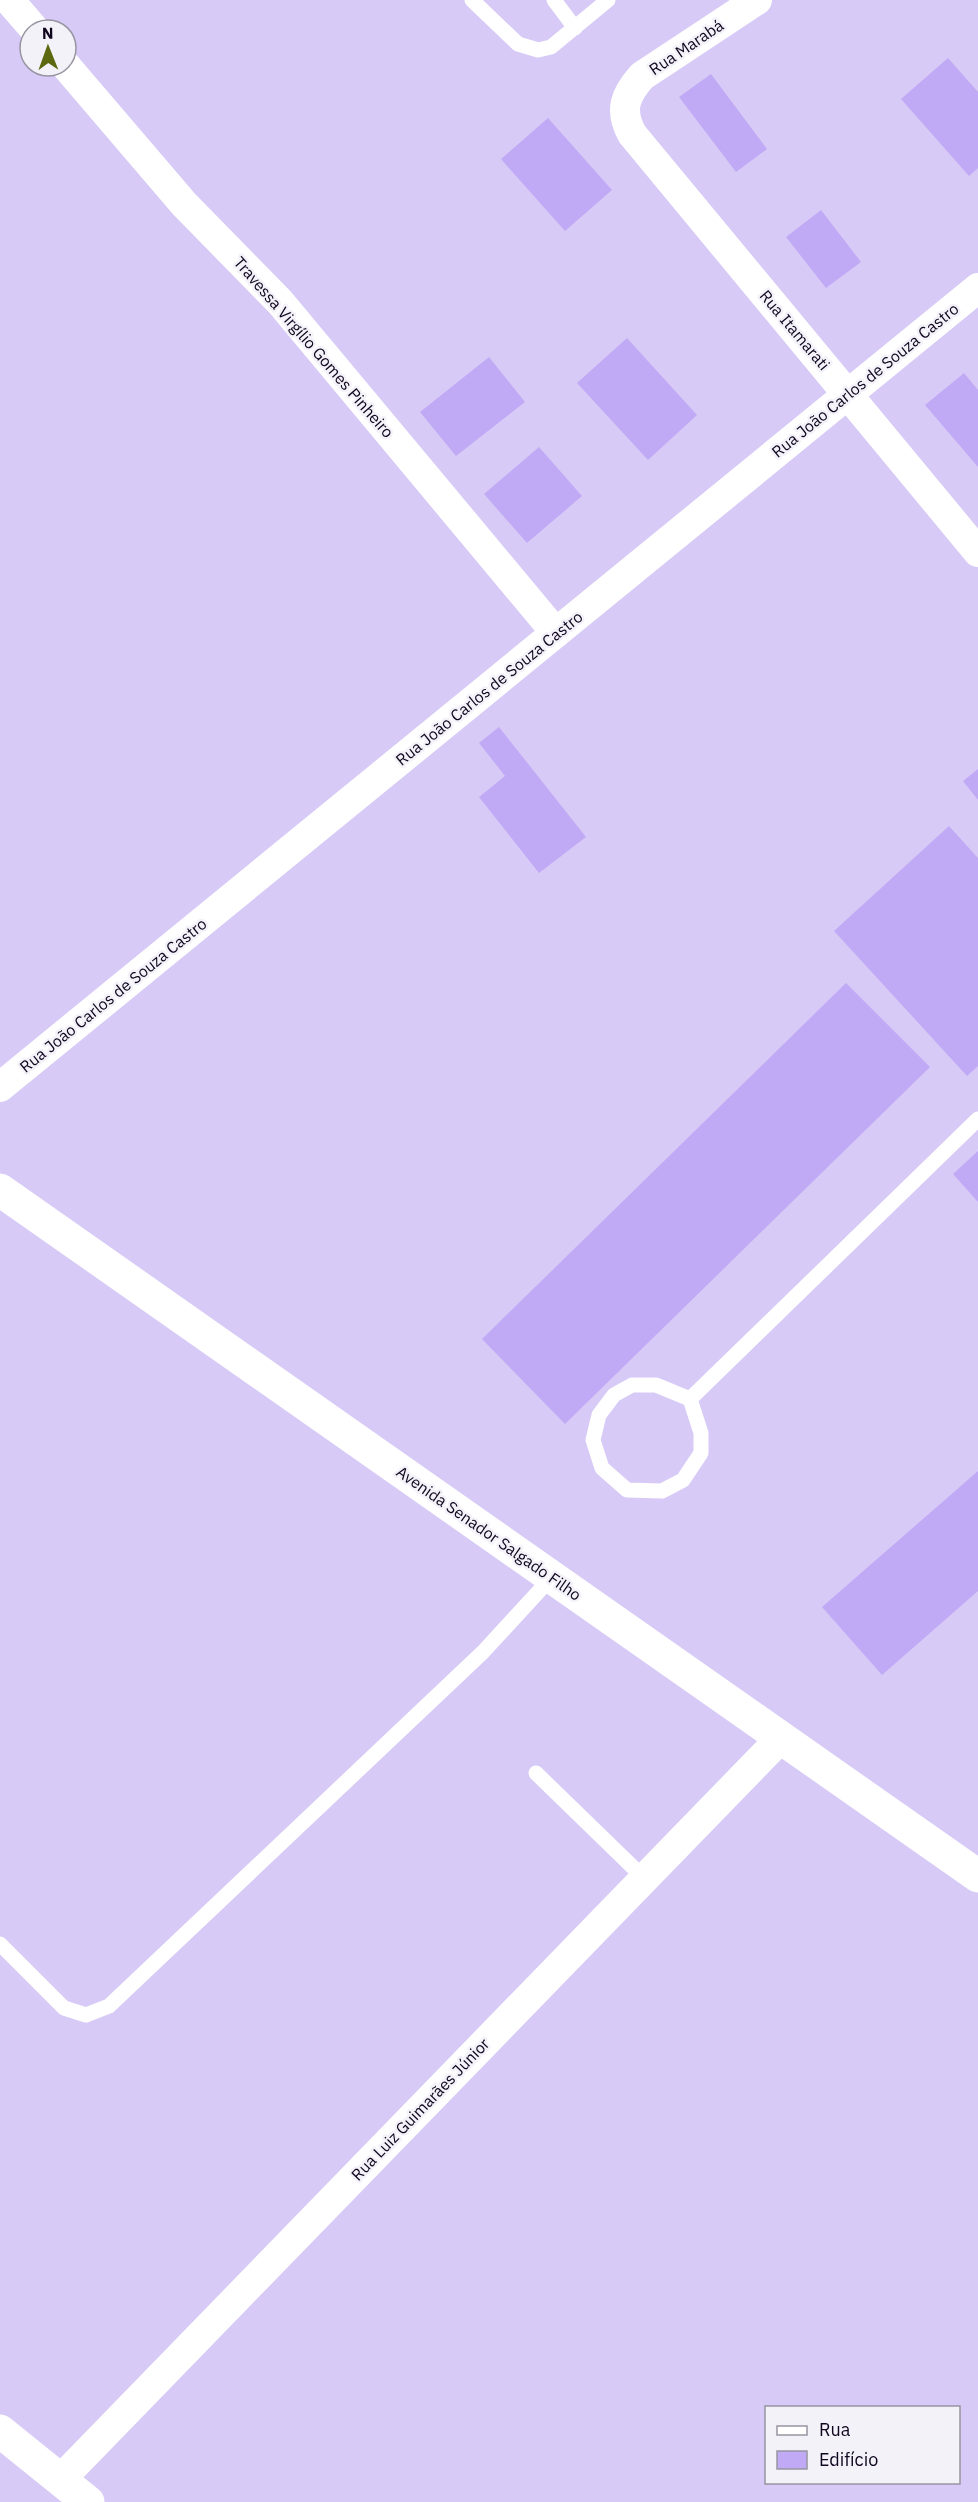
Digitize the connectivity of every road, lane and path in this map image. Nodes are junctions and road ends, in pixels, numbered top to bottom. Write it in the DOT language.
graph roads {
  1 [pos="9,0"];
  2 [pos="472,0"];
  3 [pos="554,0"];
  4 [pos="608,0"];
  5 [pos="757,0"];
  6 [pos="25,18"];
  7 [pos="575,28"];
  8 [pos="76,78"];
  9 [pos="626,104"];
  10 [pos="978,288"];
  11 [pos="848,395"];
  12 [pos="978,552"];
  13 [pos="556,633"];
  14 [pos="0,1087"];
  15 [pos="978,1119"];
  16 [pos="0,1190"];
  17 [pos="690,1399"];
  18 [pos="552,1577"];
  19 [pos="781,1738"];
  20 [pos="536,1773"];
  21 [pos="978,1876"];
  22 [pos="644,1878"];
  23 [pos="0,1944"];
  24 [pos="0,2431"];
  25 [pos="60,2480"];
  26 [pos="88,2502"];
  1 -- 6 [label="street"];
  2 -- 7 [label="lane"];
  3 -- 7 [label="lane"];
  4 -- 7 [label="lane"];
  5 -- 9 [label="street, Rua Marabá"];
  8 -- 13 [label="street, Travessa Virgílio Gomes Pinheiro"];
  9 -- 11 [label="street, Rua Itamarati"];
  10 -- 11 [label="street, Rua João Carlos de Souza Castro"];
  11 -- 12 [label="street, Rua Itamarati"];
  11 -- 13 [label="street, Rua João Carlos de Souza Castro"];
  13 -- 14 [label="street, Rua João Carlos de Souza Castro"];
  15 -- 17 [label="lane"];
  16 -- 18 [label="main road, Avenida Senador Salgado Filho"];
  17 -- 17 [label="lane"];
  18 -- 19 [label="main road, Avenida Senador Salgado Filho"];
  18 -- 23 [label="lane"];
  19 -- 21 [label="main road, Avenida Senador Salgado Filho"];
  19 -- 22 [label="street, Rua Luiz Guimarães Júnior"];
  20 -- 22 [label="lane"];
  22 -- 25 [label="street, Rua Luiz Guimarães Júnior"];
  24 -- 25 [label="main road"];
  25 -- 26 [label="main road"];
}
